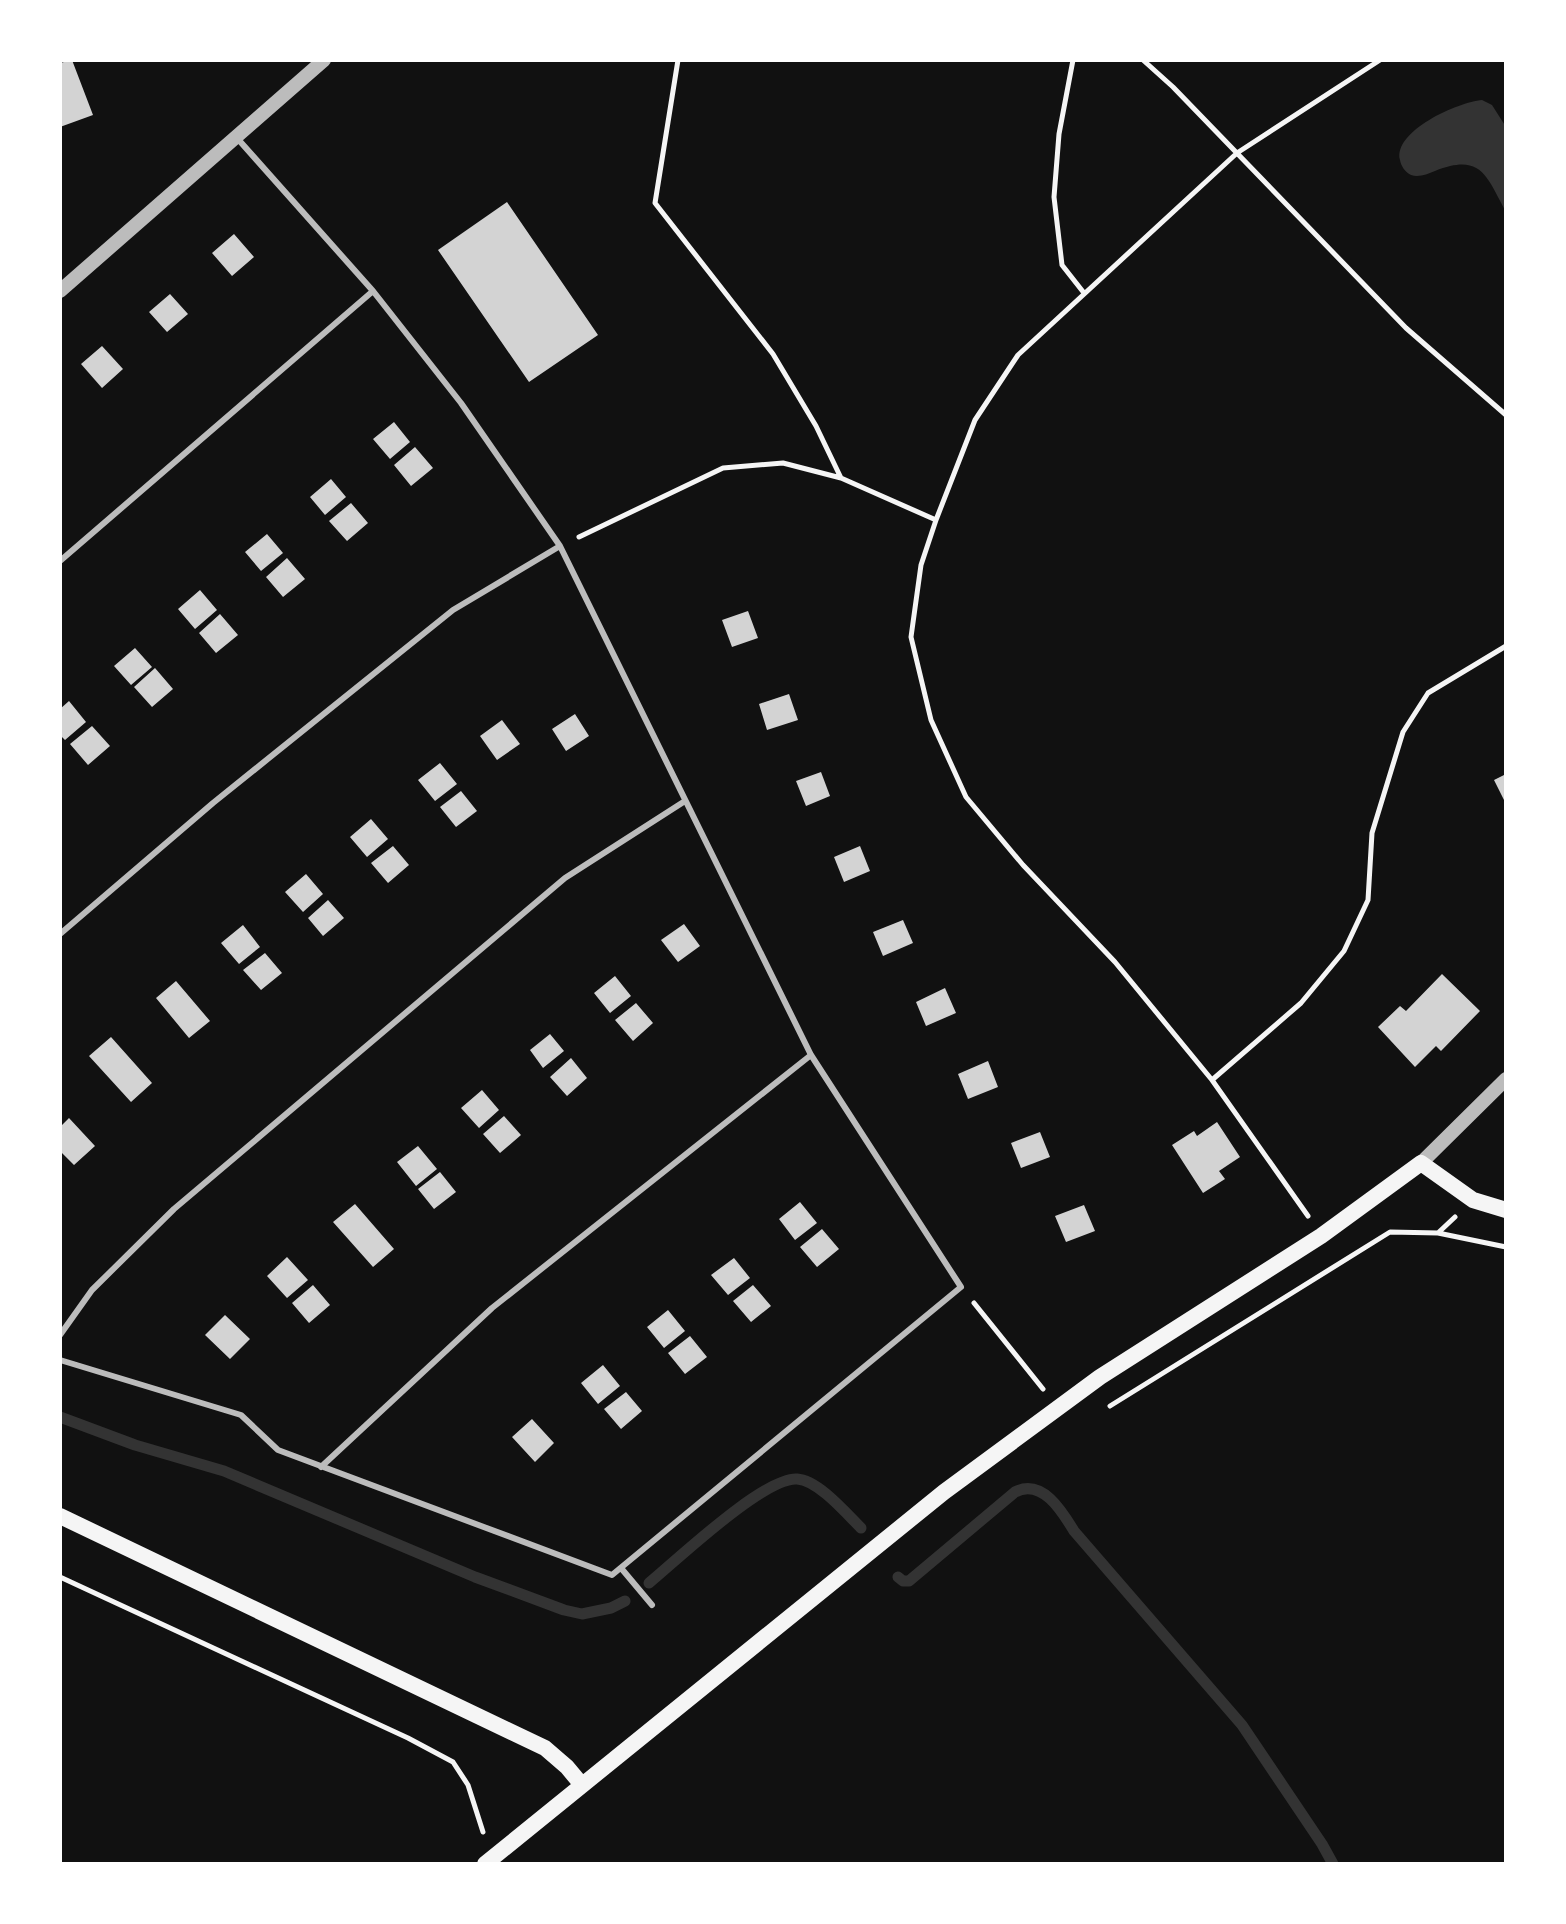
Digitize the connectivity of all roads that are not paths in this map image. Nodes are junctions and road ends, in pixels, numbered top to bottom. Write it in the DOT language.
graph roads {
  1 [pos="324,60"];
  2 [pos="237,138"];
  3 [pos="60,291"];
  4 [pos="373,291"];
  5 [pos="560,546"];
  6 [pos="60,561"];
  7 [pos="685,801"];
  8 [pos="60,934"];
  9 [pos="811,1055"];
  10 [pos="1506,1079"];
  11 [pos="1421,1163"];
  12 [pos="1506,1210"];
  13 [pos="60,1335"];
  14 [pos="60,1360"];
  15 [pos="321,1467"];
  16 [pos="60,1516"];
  17 [pos="621,1568"];
  18 [pos="652,1605"];
  19 [pos="582,1785"];
  20 [pos="490,1863"];
  1 -- 2 [label="street"];
  2 -- 3 [label="street"];
  2 -- 4 [label="lane"];
  4 -- 5 [label="lane"];
  4 -- 6 [label="lane"];
  5 -- 7 [label="lane"];
  5 -- 8 [label="lane"];
  7 -- 9 [label="lane"];
  7 -- 13 [label="lane"];
  9 -- 15 [label="lane"];
  9 -- 17 [label="lane"];
  10 -- 11 [label="street"];
  11 -- 12 [label="main road"];
  11 -- 19 [label="main road"];
  14 -- 15 [label="lane"];
  15 -- 17 [label="lane"];
  16 -- 19 [label="main road"];
  17 -- 18 [label="lane"];
  19 -- 20 [label="main road"];
}
